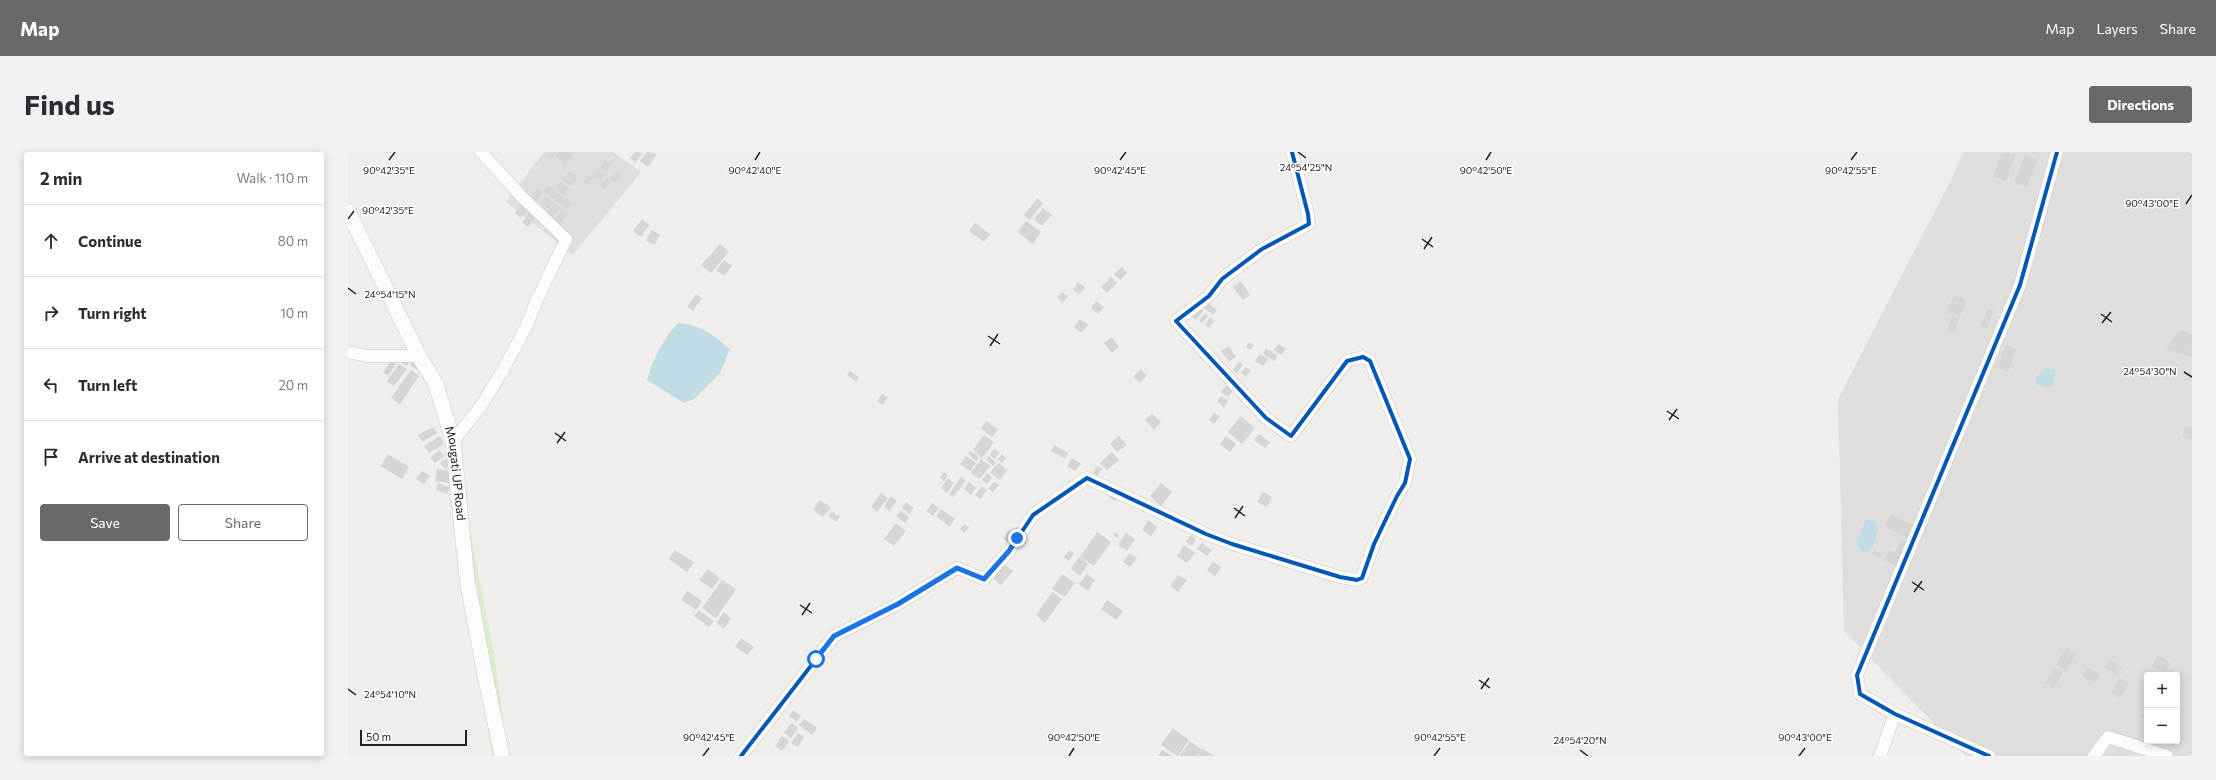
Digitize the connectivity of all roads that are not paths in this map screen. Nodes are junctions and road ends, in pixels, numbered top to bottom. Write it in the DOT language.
graph roads {
  1 [pos="481,152"];
  2 [pos="1292,152"];
  3 [pos="2057,152"];
  4 [pos="348,211"];
  5 [pos="348,352"];
  6 [pos="419,356"];
  7 [pos="452,441"];
  8 [pos="1895,714"];
  9 [pos="502,756"];
  10 [pos="741,756"];
  11 [pos="1880,756"];
  12 [pos="1989,756"];
  13 [pos="2094,756"];
  14 [pos="2167,756"];
  1 -- 7 [label="street"];
  2 -- 10 [label="street"];
  3 -- 8 [label="street"];
  4 -- 6 [label="street, Mougati UP Road"];
  5 -- 6 [label="street"];
  6 -- 7 [label="street, Mougati UP Road"];
  7 -- 9 [label="street, Mougati UP Road"];
  8 -- 11 [label="street"];
  8 -- 12 [label="street"];
  13 -- 14 [label="street"];
}
